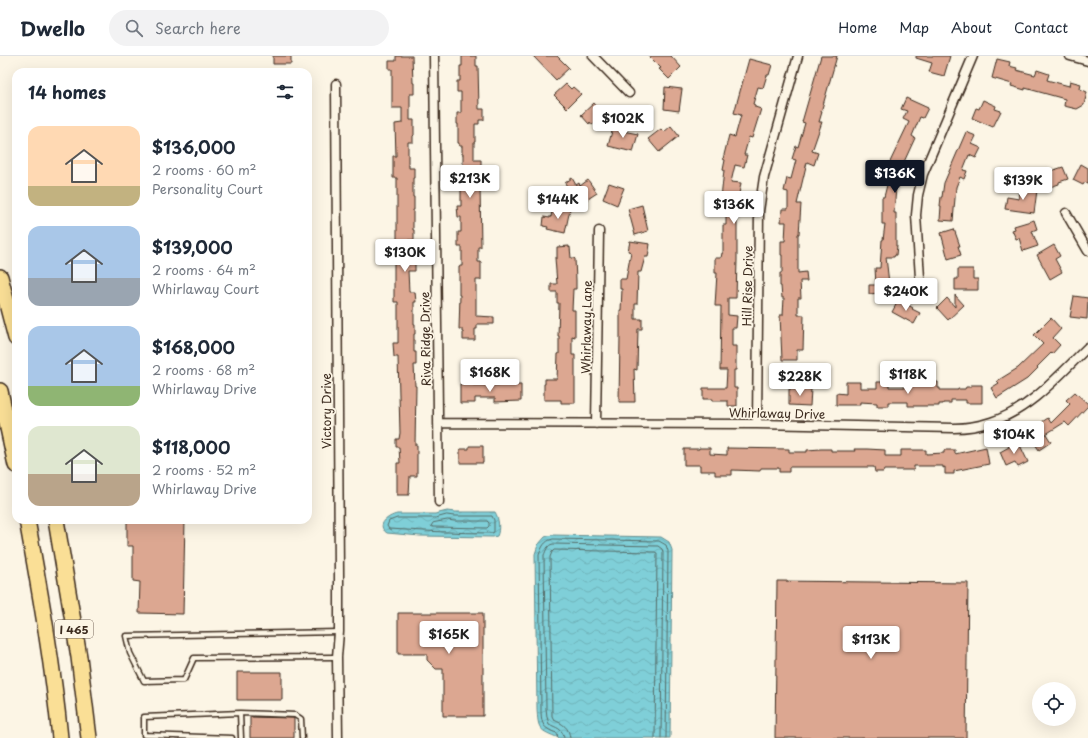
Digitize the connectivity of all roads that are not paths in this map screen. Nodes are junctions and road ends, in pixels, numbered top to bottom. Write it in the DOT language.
graph roads {
  1 [pos="434,56"];
  2 [pos="593,56"];
  3 [pos="798,56"];
  4 [pos="973,56"];
  5 [pos="1070,56"];
  6 [pos="1088,61"];
  7 [pos="336,84"];
  8 [pos="629,93"];
  9 [pos="1066,212"];
  10 [pos="599,231"];
  11 [pos="1088,251"];
  12 [pos="0,277"];
  13 [pos="920,278"];
  14 [pos="12,323"];
  15 [pos="1088,347"];
  16 [pos="0,391"];
  17 [pos="438,422"];
  18 [pos="596,424"];
  19 [pos="757,424"];
  20 [pos="12,446"];
  21 [pos="439,502"];
  22 [pos="28,524"];
  23 [pos="57,524"];
  24 [pos="339,632"];
  25 [pos="337,657"];
  26 [pos="240,713"];
  27 [pos="59,738"];
  28 [pos="88,738"];
  29 [pos="232,738"];
  30 [pos="241,738"];
  31 [pos="302,738"];
  32 [pos="338,738"];
  1 -- 17 [label="street, Riva Ridge Drive"];
  2 -- 8 [label="street"];
  3 -- 19 [label="street, Hill Rise Drive"];
  4 -- 13 [label="street"];
  5 -- 6 [label="street"];
  7 -- 24 [label="street, Victory Drive"];
  9 -- 11 [label="street"];
  10 -- 18 [label="street, Whirlaway Lane"];
  12 -- 14 [label="highway"];
  15 -- 19 [label="street, Whirlaway Drive"];
  16 -- 20 [label="highway"];
  17 -- 18 [label="street, Whirlaway Drive"];
  17 -- 21 [label="street, Riva Ridge Drive"];
  18 -- 19 [label="street, Whirlaway Drive"];
  22 -- 27 [label="highway, I 465"];
  23 -- 28 [label="highway, I 465"];
  24 -- 25 [label="street, Victory Drive"];
  24 -- 25 [label="lane"];
  25 -- 32 [label="street, Victory Drive"];
  26 -- 29 [label="lane"];
  26 -- 30 [label="lane"];
  26 -- 31 [label="lane"];
}
